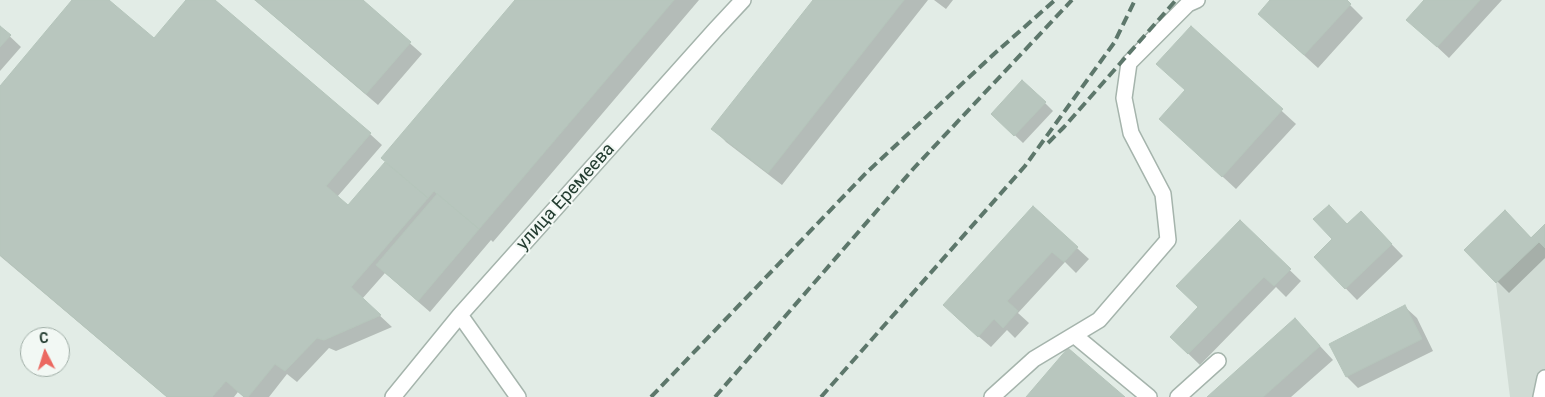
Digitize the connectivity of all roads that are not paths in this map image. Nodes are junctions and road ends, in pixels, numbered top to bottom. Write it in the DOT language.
graph roads {
  1 [pos="743,0"];
  2 [pos="1197,0"];
  3 [pos="460,315"];
  4 [pos="1074,335"];
  5 [pos="1218,361"];
  6 [pos="1545,378"];
  7 [pos="393,397"];
  8 [pos="518,397"];
  9 [pos="992,397"];
  10 [pos="1149,397"];
  11 [pos="1178,397"];
  12 [pos="1542,397"];
  1 -- 3 [label="street, улица Еремеева"];
  2 -- 4 [label="street"];
  3 -- 7 [label="street, улица Еремеева"];
  3 -- 8 [label="street"];
  4 -- 9 [label="street"];
  4 -- 10 [label="street"];
  5 -- 11 [label="street"];
  6 -- 12 [label="street"];
}
